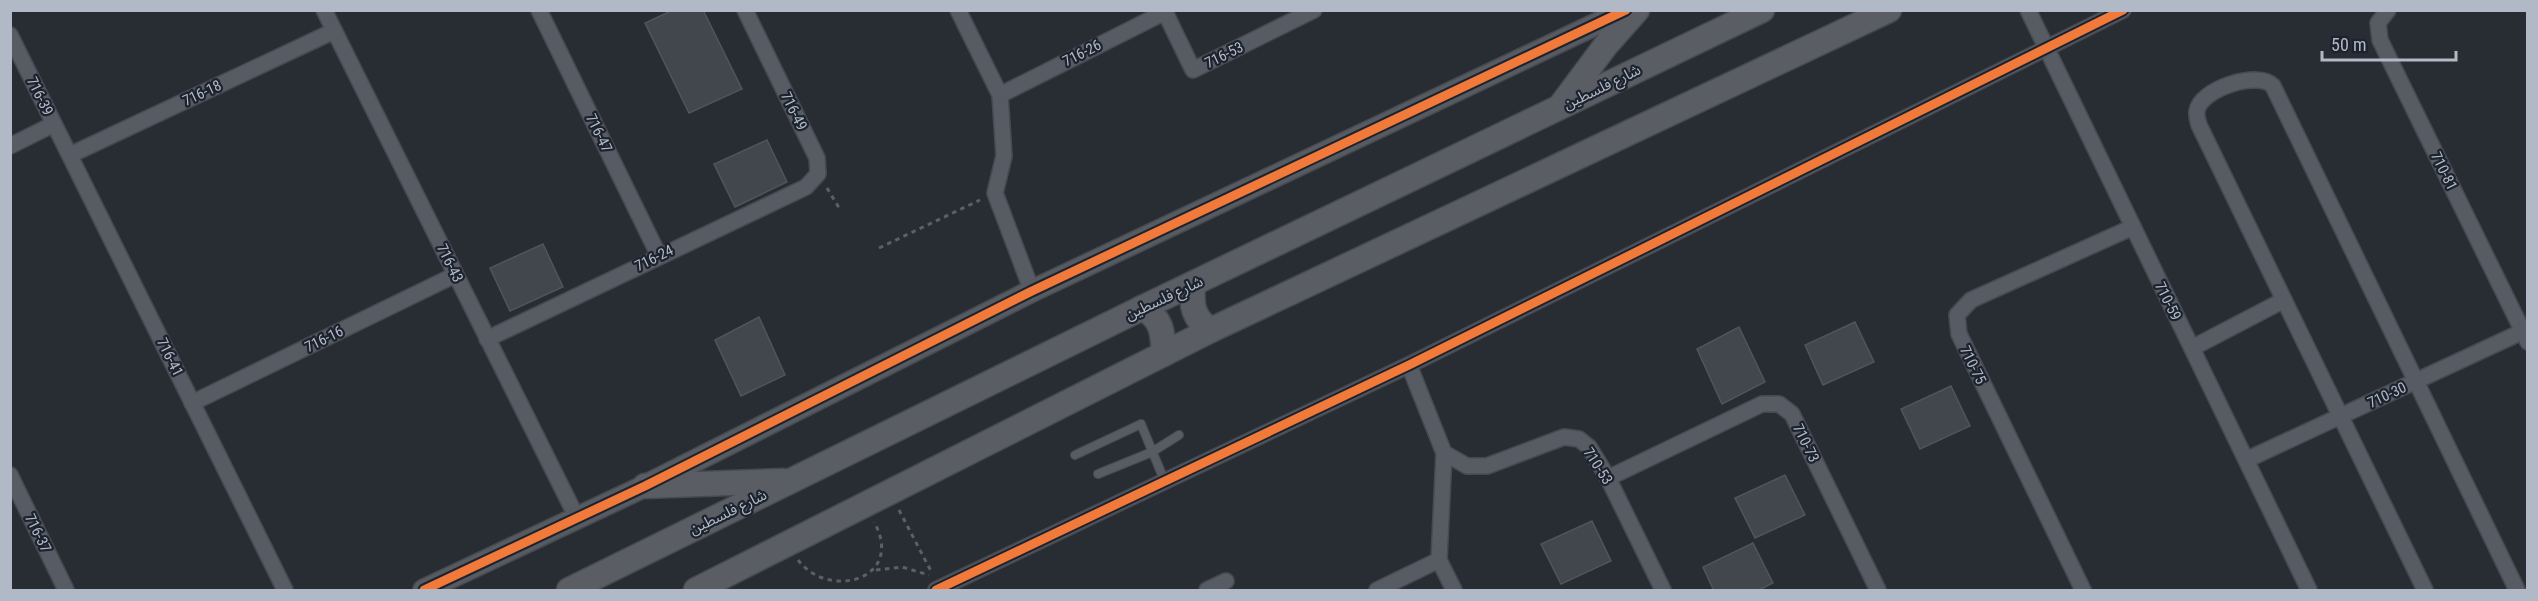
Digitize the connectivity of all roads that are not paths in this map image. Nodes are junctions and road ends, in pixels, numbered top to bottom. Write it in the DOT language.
graph roads {
  1 [pos="324,10"];
  2 [pos="539,10"];
  3 [pos="744,10"];
  4 [pos="958,10"];
  5 [pos="1314,10"];
  6 [pos="1626,10"];
  7 [pos="1637,10"];
  8 [pos="1762,10"];
  9 [pos="1889,10"];
  10 [pos="2028,10"];
  11 [pos="2123,10"];
  12 [pos="2388,10"];
  13 [pos="1165,11"];
  14 [pos="334,31"];
  15 [pos="10,35"];
  16 [pos="2046,48"];
  17 [pos="1000,95"];
  18 [pos="1559,108"];
  19 [pos="54,123"];
  20 [pos="10,146"];
  21 [pos="70,155"];
  22 [pos="818,174"];
  23 [pos="2133,227"];
  24 [pos="659,256"];
  25 [pos="455,275"];
  26 [pos="1193,285"];
  27 [pos="1032,291"];
  28 [pos="2284,300"];
  29 [pos="1142,308"];
  30 [pos="1211,330"];
  31 [pos="2526,335"];
  32 [pos="487,339"];
  33 [pos="2192,348"];
  34 [pos="1164,354"];
  35 [pos="1409,365"];
  36 [pos="2417,381"];
  37 [pos="192,403"];
  38 [pos="2340,416"];
  39 [pos="1179,435"];
  40 [pos="1152,452"];
  41 [pos="1444,453"];
  42 [pos="1076,454"];
  43 [pos="2246,460"];
  44 [pos="1098,474"];
  45 [pos="10,475"];
  46 [pos="1608,478"];
  47 [pos="794,480"];
  48 [pos="1165,482"];
  49 [pos="645,486"];
  50 [pos="576,516"];
  51 [pos="1439,560"];
  52 [pos="1226,582"];
  53 [pos="66,591"];
  54 [pos="285,591"];
  55 [pos="424,591"];
  56 [pos="569,591"];
  57 [pos="696,591"];
  58 [pos="936,591"];
  59 [pos="1207,591"];
  60 [pos="1377,591"];
  61 [pos="1454,591"];
  62 [pos="1664,591"];
  63 [pos="1878,591"];
  64 [pos="2084,591"];
  65 [pos="2309,591"];
  66 [pos="2425,591"];
  67 [pos="2517,591"];
  1 -- 14 [label="street, 716-43"];
  2 -- 24 [label="street, 716-47"];
  3 -- 22 [label="street, 716-49"];
  4 -- 17 [label="street"];
  5 -- 13 [label="street, 716-53"];
  6 -- 27 [label="street"];
  7 -- 18 [label="main road"];
  8 -- 18 [label="main road, شارع فلسطين"];
  9 -- 30 [label="main road"];
  10 -- 16 [label="street, 710-59"];
  11 -- 16 [label="street"];
  12 -- 31 [label="street, 710-81"];
  13 -- 17 [label="street, 716-26"];
  14 -- 21 [label="street, 716-18"];
  14 -- 25 [label="street, 716-43"];
  15 -- 19 [label="street, 716-39"];
  16 -- 23 [label="street, 710-59"];
  16 -- 35 [label="street"];
  17 -- 27 [label="street"];
  18 -- 26 [label="main road, شارع فلسطين"];
  19 -- 20 [label="street"];
  19 -- 21 [label="street, 716-41"];
  21 -- 37 [label="street, 716-41"];
  22 -- 24 [label="street, 716-24"];
  23 -- 33 [label="street, 710-59"];
  23 -- 64 [label="street, 710-75"];
  24 -- 32 [label="street, 716-24"];
  25 -- 32 [label="street, 716-43"];
  25 -- 37 [label="street, 716-16"];
  26 -- 29 [label="main road, شارع فلسطين"];
  26 -- 30 [label="main road"];
  27 -- 49 [label="street"];
  28 -- 33 [label="street"];
  28 -- 36 [label="street"];
  28 -- 38 [label="street"];
  29 -- 34 [label="main road"];
  29 -- 47 [label="main road, شارع فلسطين"];
  30 -- 34 [label="main road"];
  31 -- 36 [label="street, 710-30"];
  32 -- 50 [label="street, 716-43"];
  33 -- 43 [label="street, 710-59"];
  34 -- 57 [label="main road"];
  35 -- 41 [label="street"];
  35 -- 48 [label="street"];
  36 -- 38 [label="street, 710-30"];
  36 -- 67 [label="street"];
  37 -- 54 [label="street, 716-41"];
  38 -- 43 [label="street, 710-30"];
  38 -- 66 [label="street"];
  39 -- 40 [label="lane"];
  40 -- 42 [label="lane"];
  40 -- 44 [label="lane"];
  40 -- 48 [label="lane"];
  41 -- 46 [label="street, 710-53"];
  41 -- 51 [label="street"];
  43 -- 65 [label="street, 710-59"];
  45 -- 53 [label="street, 716-37"];
  46 -- 62 [label="street, 710-53"];
  46 -- 63 [label="street, 710-73"];
  47 -- 49 [label="main road"];
  47 -- 56 [label="main road, شارع فلسطين"];
  48 -- 58 [label="street"];
  49 -- 50 [label="street"];
  50 -- 55 [label="street"];
  51 -- 60 [label="street"];
  51 -- 61 [label="street"];
  52 -- 59 [label="street"];
}
